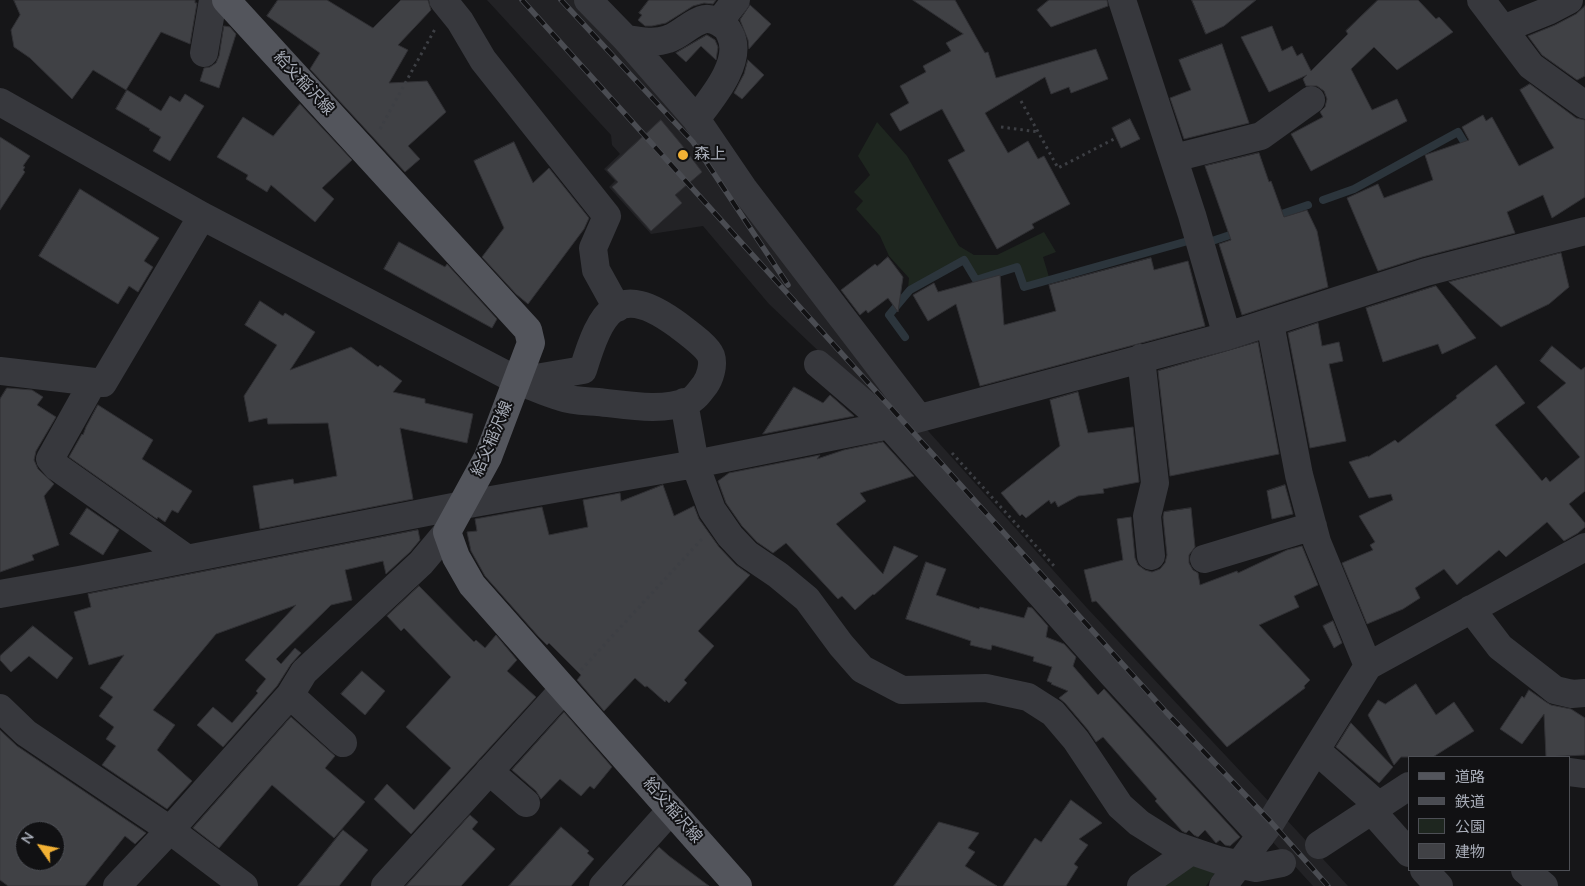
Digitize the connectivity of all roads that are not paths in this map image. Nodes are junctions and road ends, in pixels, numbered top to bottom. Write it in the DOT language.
graph roads {
  1 [pos="213,0"];
  2 [pos="226,0"];
  3 [pos="588,0"];
  4 [pos="736,0"];
  5 [pos="1122,0"];
  6 [pos="1482,0"];
  7 [pos="1569,0"];
  8 [pos="445,3"];
  9 [pos="719,22"];
  10 [pos="1503,28"];
  11 [pos="626,39"];
  12 [pos="204,53"];
  13 [pos="1311,100"];
  14 [pos="0,102"];
  15 [pos="1585,105"];
  16 [pos="696,119"];
  17 [pos="1174,158"];
  18 [pos="202,216"];
  19 [pos="1585,231"];
  20 [pos="618,308"];
  21 [pos="1270,323"];
  22 [pos="1228,336"];
  23 [pos="1141,358"];
  24 [pos="818,364"];
  25 [pos="0,371"];
  26 [pos="518,381"];
  27 [pos="93,382"];
  28 [pos="684,402"];
  29 [pos="920,418"];
  30 [pos="889,425"];
  31 [pos="695,464"];
  32 [pos="463,504"];
  33 [pos="1313,526"];
  34 [pos="447,532"];
  35 [pos="1585,547"];
  36 [pos="1151,556"];
  37 [pos="186,558"];
  38 [pos="1204,559"];
  39 [pos="0,594"];
  40 [pos="1470,609"];
  41 [pos="1368,666"];
  42 [pos="564,689"];
  43 [pos="1585,692"];
  44 [pos="290,695"];
  45 [pos="2,715"];
  46 [pos="343,744"];
  47 [pos="1317,750"];
  48 [pos="489,771"];
  49 [pos="1570,772"];
  50 [pos="1585,774"];
  51 [pos="1408,787"];
  52 [pos="526,803"];
  53 [pos="1375,808"];
  54 [pos="671,810"];
  55 [pos="170,830"];
  56 [pos="1261,836"];
  57 [pos="1319,845"];
  58 [pos="1191,851"];
  59 [pos="1408,851"];
  60 [pos="1282,862"];
  61 [pos="1425,871"];
  62 [pos="1526,871"];
  63 [pos="1231,875"];
  64 [pos="117,886"];
  65 [pos="244,886"];
  66 [pos="385,886"];
  67 [pos="603,886"];
  68 [pos="738,886"];
  69 [pos="1141,886"];
  70 [pos="1439,886"];
  71 [pos="1544,886"];
  1 -- 12 [label="street"];
  2 -- 26 [label="main road, 給父稲沢線"];
  3 -- 11 [label="street"];
  4 -- 9 [label="street"];
  5 -- 17 [label="street"];
  6 -- 10 [label="street"];
  7 -- 10 [label="street"];
  8 -- 20 [label="street"];
  9 -- 11 [label="street"];
  9 -- 16 [label="street"];
  10 -- 15 [label="street"];
  11 -- 16 [label="street"];
  13 -- 17 [label="street"];
  14 -- 18 [label="street"];
  16 -- 29 [label="street"];
  17 -- 22 [label="street"];
  18 -- 26 [label="street"];
  18 -- 27 [label="street"];
  19 -- 21 [label="street"];
  20 -- 26 [label="street"];
  20 -- 28 [label="street"];
  21 -- 22 [label="street"];
  21 -- 33 [label="street"];
  22 -- 23 [label="street"];
  23 -- 29 [label="street"];
  23 -- 36 [label="street"];
  24 -- 30 [label="street"];
  25 -- 27 [label="street"];
  26 -- 28 [label="street"];
  26 -- 32 [label="main road, 給父稲沢線"];
  27 -- 37 [label="street"];
  28 -- 31 [label="street"];
  29 -- 30 [label="street"];
  30 -- 31 [label="street"];
  30 -- 56 [label="street"];
  31 -- 32 [label="street"];
  31 -- 58 [label="street"];
  32 -- 34 [label="main road, 給父稲沢線"];
  32 -- 37 [label="street"];
  33 -- 38 [label="street"];
  33 -- 41 [label="street"];
  34 -- 42 [label="main road, 給父稲沢線"];
  34 -- 44 [label="street"];
  35 -- 40 [label="street"];
  37 -- 39 [label="street"];
  40 -- 41 [label="street"];
  40 -- 43 [label="street"];
  41 -- 47 [label="street"];
  42 -- 48 [label="street"];
  42 -- 54 [label="main road, 給父稲沢線"];
  44 -- 46 [label="street"];
  44 -- 55 [label="street"];
  45 -- 55 [label="street"];
  47 -- 53 [label="street"];
  47 -- 56 [label="street"];
  48 -- 52 [label="street"];
  48 -- 66 [label="street"];
  49 -- 50 [label="street"];
  51 -- 53 [label="street"];
  53 -- 57 [label="street"];
  53 -- 59 [label="street"];
  54 -- 67 [label="street"];
  54 -- 68 [label="main road, 給父稲沢線"];
  55 -- 64 [label="street"];
  55 -- 65 [label="street"];
  56 -- 63 [label="street"];
  58 -- 63 [label="street"];
  58 -- 69 [label="street"];
  60 -- 63 [label="street"];
  61 -- 70 [label="street"];
  62 -- 71 [label="street"];
}
